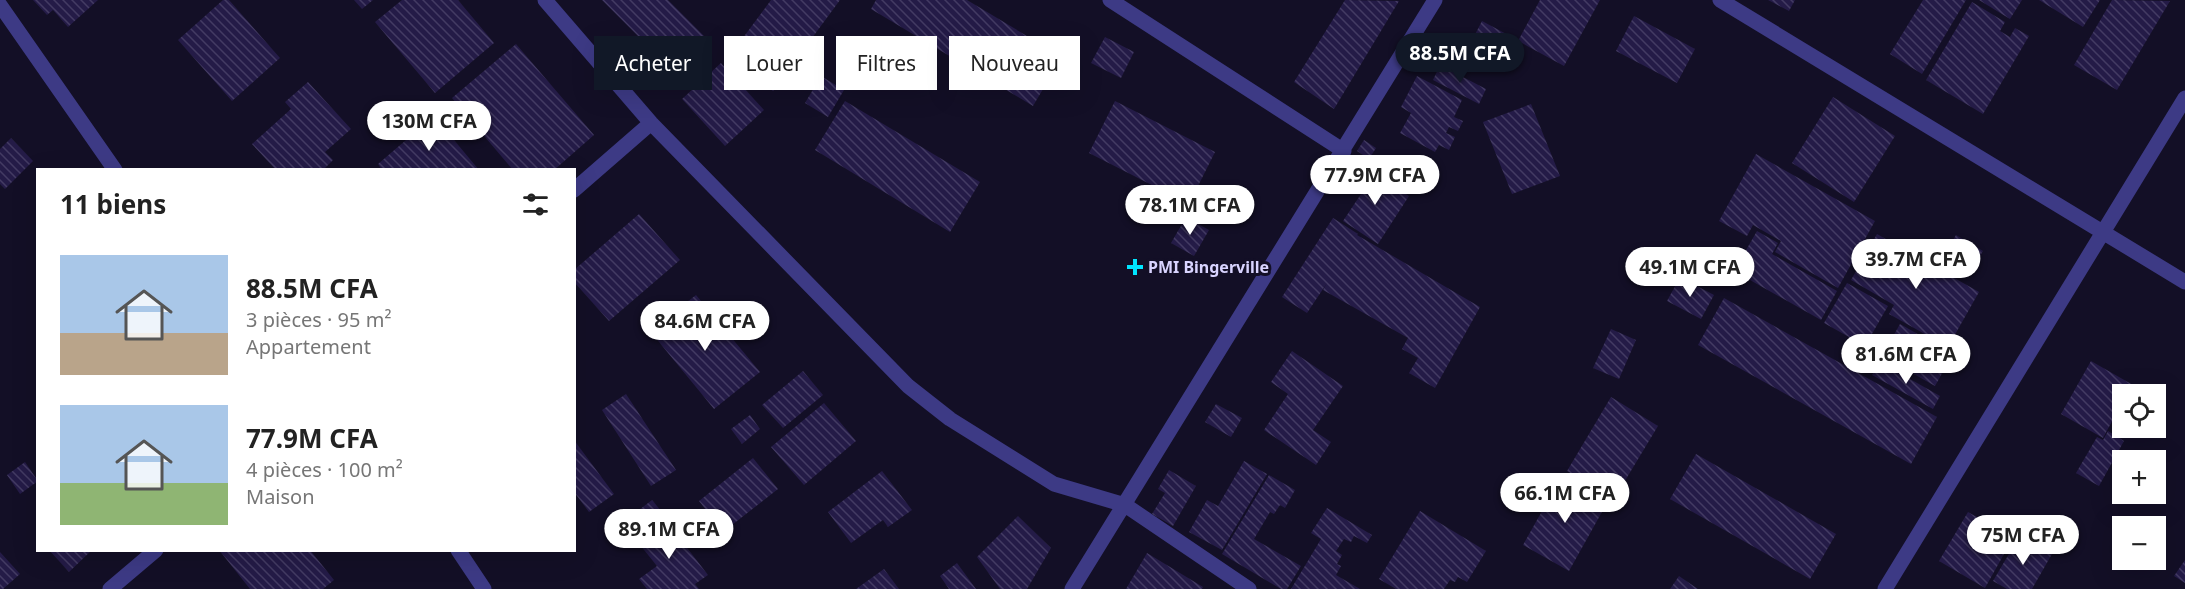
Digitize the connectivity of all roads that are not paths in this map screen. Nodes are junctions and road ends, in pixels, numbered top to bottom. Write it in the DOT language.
graph roads {
  1 [pos="545,0"];
  2 [pos="1110,0"];
  3 [pos="1435,0"];
  4 [pos="1720,0"];
  5 [pos="0,5"];
  6 [pos="2185,98"];
  7 [pos="651,123"];
  8 [pos="1344,151"];
  9 [pos="114,168"];
  10 [pos="576,188"];
  11 [pos="2104,231"];
  12 [pos="2185,282"];
  13 [pos="1125,505"];
  14 [pos="154,552"];
  15 [pos="459,552"];
  16 [pos="110,589"];
  17 [pos="484,589"];
  18 [pos="1072,589"];
  19 [pos="1249,589"];
  20 [pos="1885,589"];
  1 -- 7 [label="street"];
  2 -- 8 [label="street"];
  3 -- 8 [label="street"];
  4 -- 11 [label="street"];
  5 -- 9 [label="street"];
  6 -- 11 [label="street"];
  7 -- 10 [label="street"];
  7 -- 13 [label="street"];
  8 -- 13 [label="street"];
  11 -- 12 [label="street"];
  11 -- 20 [label="street"];
  13 -- 18 [label="street"];
  13 -- 19 [label="street"];
  14 -- 16 [label="street"];
  15 -- 17 [label="street"];
}
